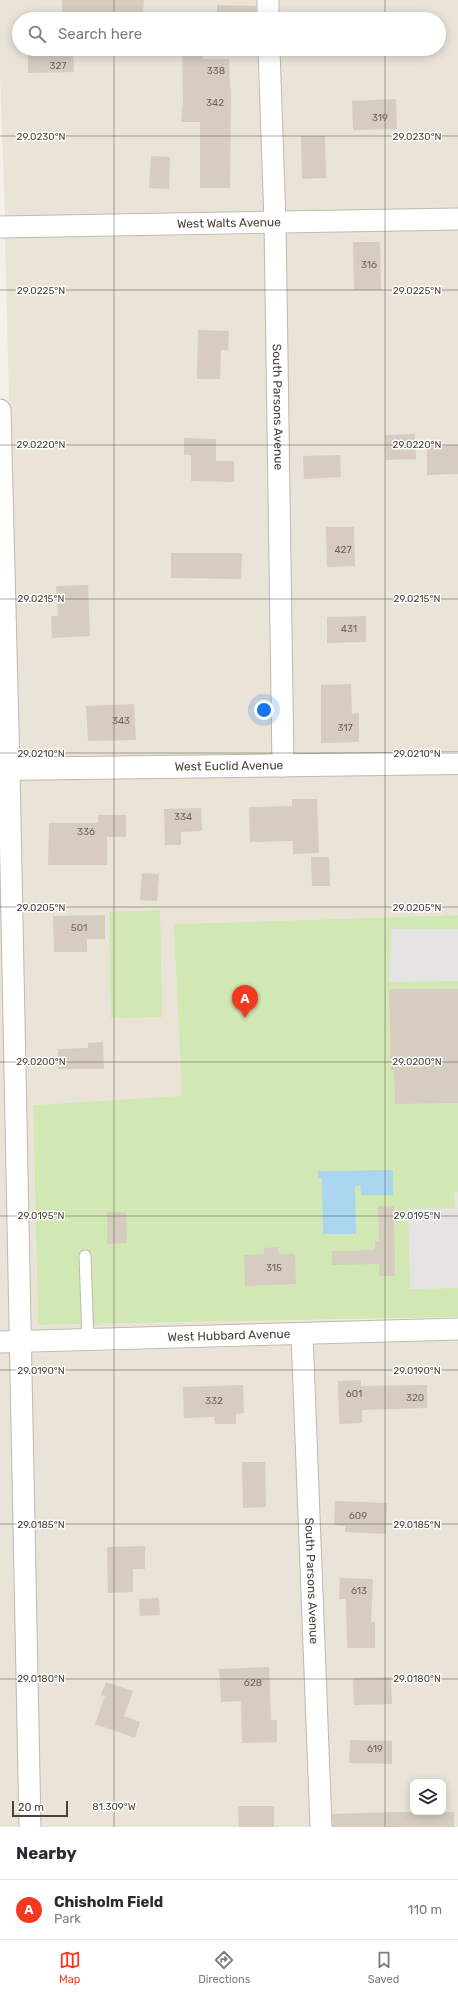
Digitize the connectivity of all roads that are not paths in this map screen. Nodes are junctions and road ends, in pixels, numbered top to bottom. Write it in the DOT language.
graph roads {
  1 [pos="268,0"];
  2 [pos="268,12"];
  3 [pos="269,56"];
  4 [pos="458,219"];
  5 [pos="275,222"];
  6 [pos="0,227"];
  7 [pos="0,410"];
  8 [pos="458,763"];
  9 [pos="283,766"];
  10 [pos="4,769"];
  11 [pos="85,1256"];
  12 [pos="458,1329"];
  13 [pos="302,1334"];
  14 [pos="88,1340"];
  15 [pos="0,1342"];
  16 [pos="20,1342"];
  17 [pos="30,1827"];
  18 [pos="321,1827"];
  1 -- 2 [label="street"];
  3 -- 5 [label="street, South Parsons Avenue"];
  4 -- 5 [label="street, West Walts Avenue"];
  5 -- 6 [label="street, West Walts Avenue"];
  5 -- 9 [label="street, South Parsons Avenue"];
  7 -- 10 [label="street"];
  8 -- 9 [label="street, West Euclid Avenue"];
  9 -- 10 [label="street, West Euclid Avenue"];
  10 -- 16 [label="street"];
  11 -- 14 [label="lane"];
  12 -- 13 [label="street, West Hubbard Avenue"];
  13 -- 14 [label="street, West Hubbard Avenue"];
  13 -- 18 [label="street, South Parsons Avenue"];
  14 -- 16 [label="street, West Hubbard Avenue"];
  15 -- 16 [label="street, West Hubbard Avenue"];
  16 -- 17 [label="street"];
}
